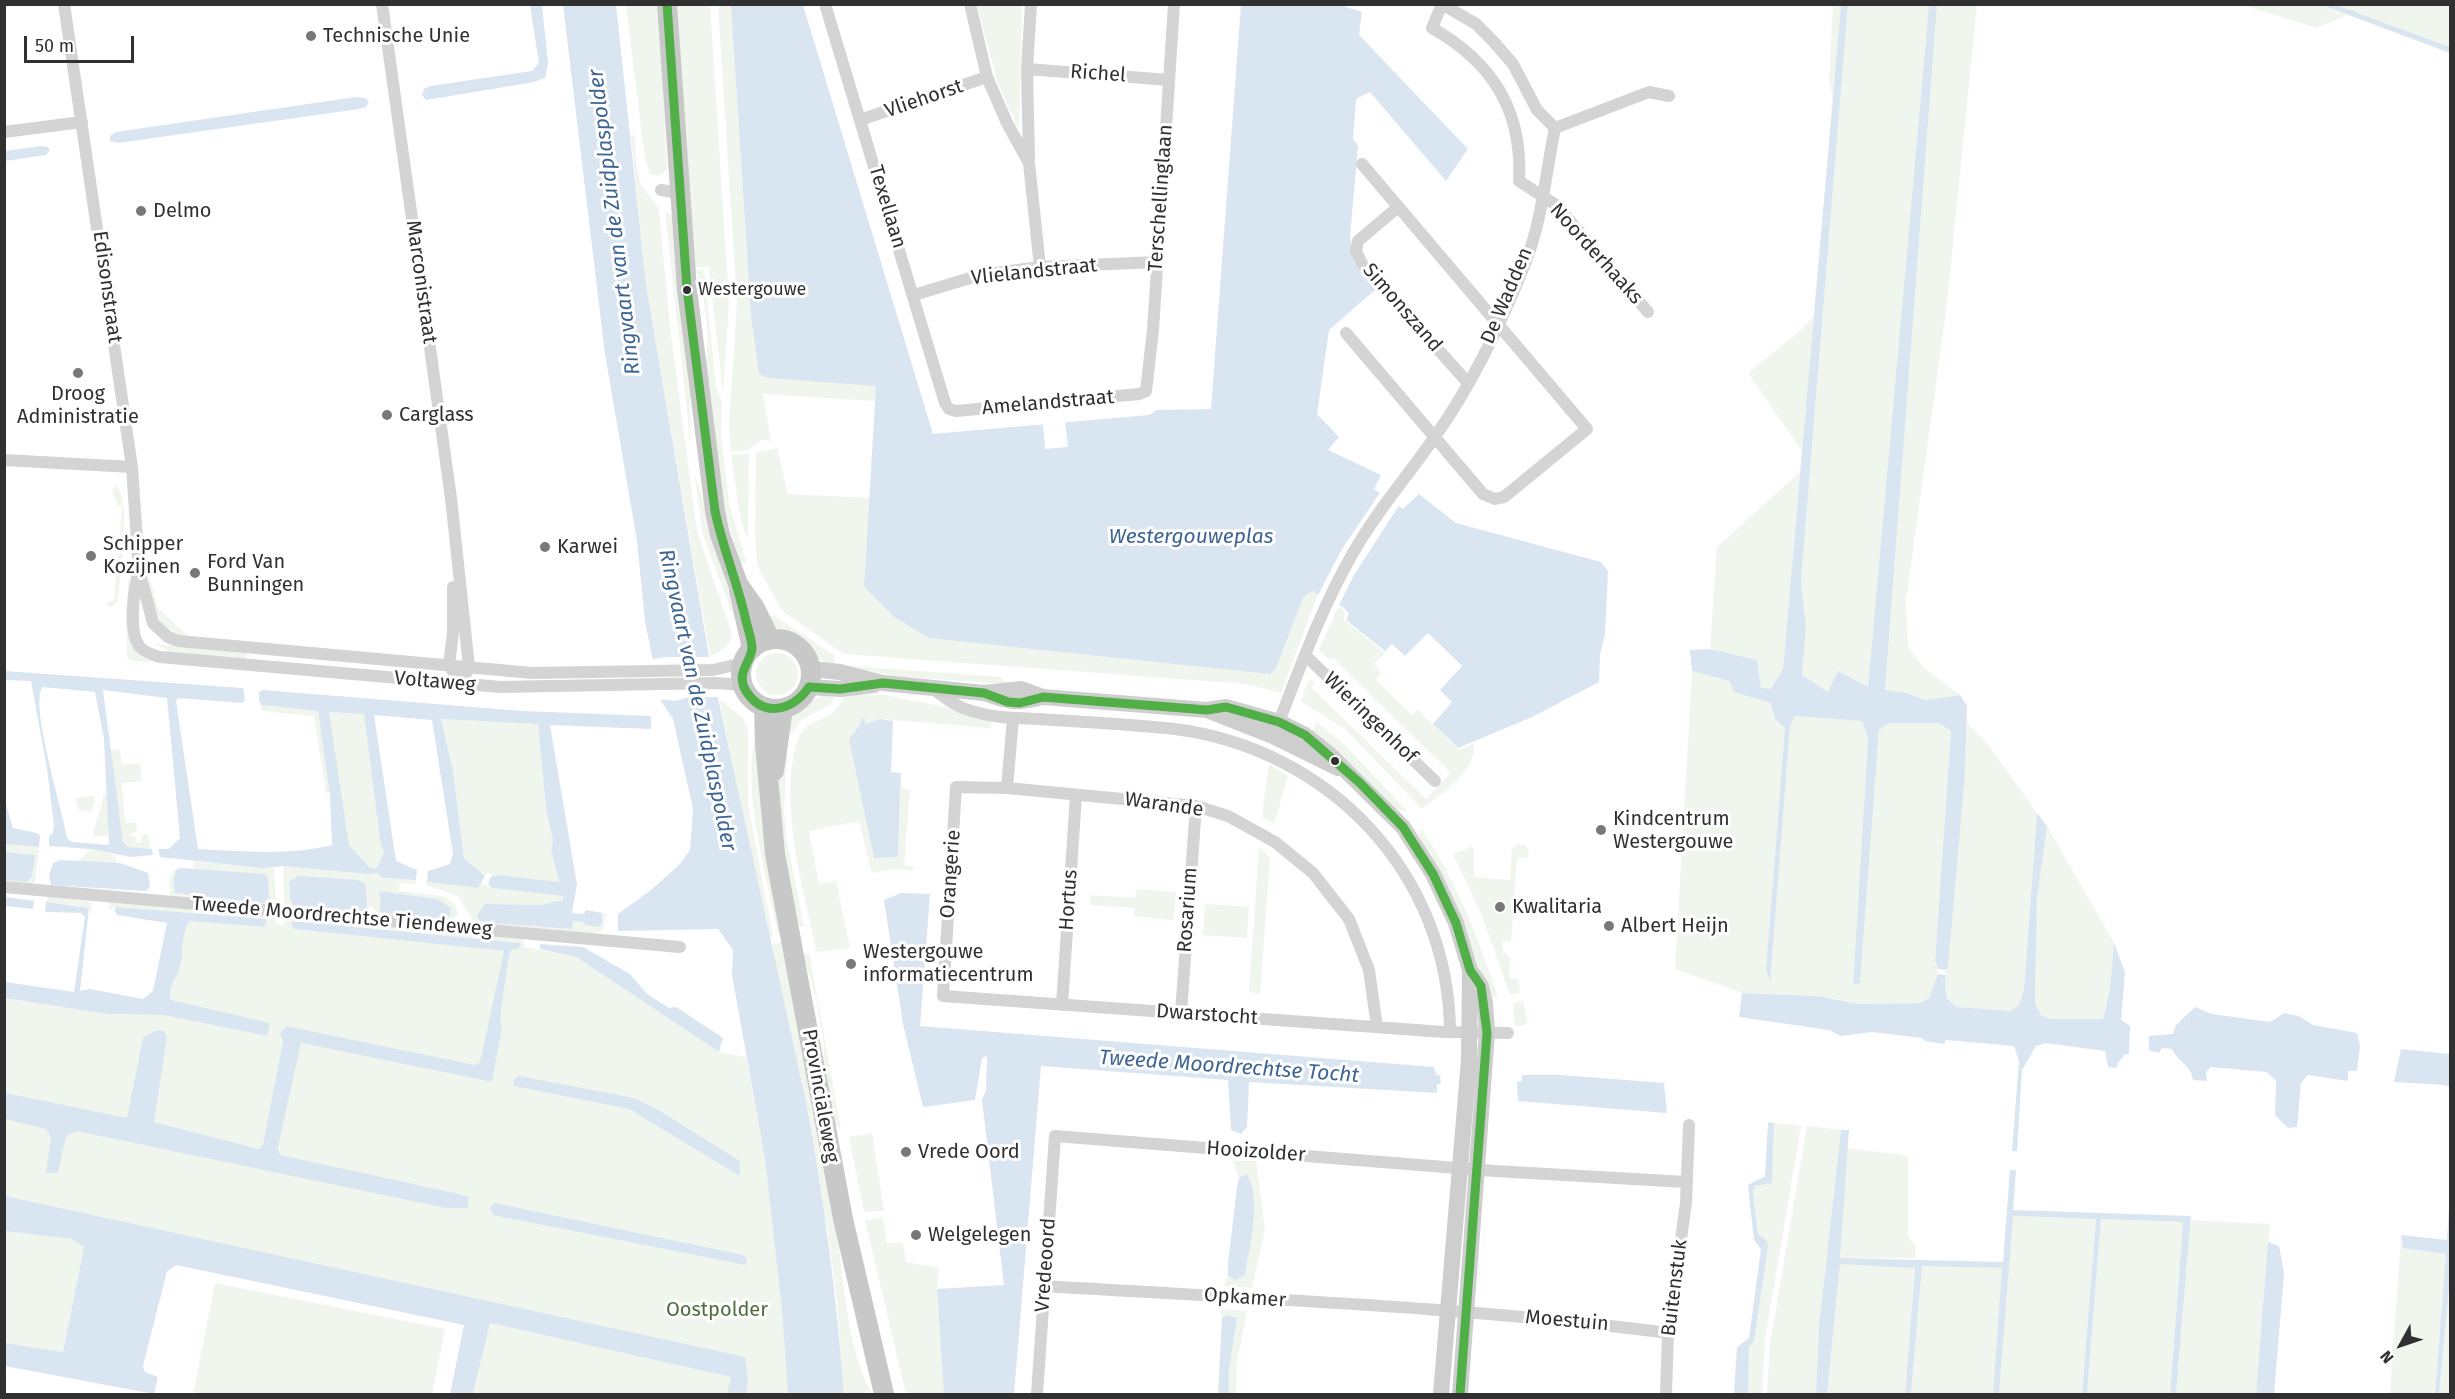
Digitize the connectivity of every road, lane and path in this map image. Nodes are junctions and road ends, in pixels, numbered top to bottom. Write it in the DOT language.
graph roads {
  1 [pos="64,4"];
  2 [pos="382,4"];
  3 [pos="667,4"];
  4 [pos="825,4"];
  5 [pos="970,4"];
  6 [pos="1031,4"];
  7 [pos="1174,4"];
  8 [pos="1442,4"];
  9 [pos="1027,69"];
  10 [pos="987,77"];
  11 [pos="1169,80"];
  12 [pos="1669,96"];
  13 [pos="860,120"];
  14 [pos="82,122"];
  15 [pos="1555,128"];
  16 [pos="4,132"];
  17 [pos="1029,163"];
  18 [pos="1362,164"];
  19 [pos="1542,197"];
  20 [pos="1398,207"];
  21 [pos="1157,262"];
  22 [pos="1040,267"];
  23 [pos="914,295"];
  24 [pos="1648,312"];
  25 [pos="1498,325"];
  26 [pos="1346,333"];
  27 [pos="1468,383"];
  28 [pos="1146,391"];
  29 [pos="949,409"];
  30 [pos="1435,437"];
  31 [pos="4,460"];
  32 [pos="132,467"];
  33 [pos="456,559"];
  34 [pos="139,570"];
  35 [pos="738,584"];
  36 [pos="159,630"];
  37 [pos="135,638"];
  38 [pos="770,639"];
  39 [pos="1305,655"];
  40 [pos="748,656"];
  41 [pos="449,665"];
  42 [pos="469,667"];
  43 [pos="810,678"];
  44 [pos="461,684"];
  45 [pos="743,685"];
  46 [pos="933,688"];
  47 [pos="774,708"];
  48 [pos="1013,718"];
  49 [pos="1276,729"];
  50 [pos="1435,781"];
  51 [pos="956,787"];
  52 [pos="1007,788"];
  53 [pos="1076,795"];
  54 [pos="1196,806"];
  55 [pos="4,887"];
  56 [pos="680,947"];
  57 [pos="943,996"];
  58 [pos="1062,1005"];
  59 [pos="1181,1013"];
  60 [pos="1377,1027"];
  61 [pos="1450,1032"];
  62 [pos="1478,1033"];
  63 [pos="1508,1033"];
  64 [pos="1689,1125"];
  65 [pos="1055,1136"];
  66 [pos="1458,1167"];
  67 [pos="1475,1169"];
  68 [pos="1686,1182"];
  69 [pos="1044,1286"];
  70 [pos="1447,1311"];
  71 [pos="1466,1313"];
  72 [pos="1668,1333"];
  73 [pos="884,1395"];
  74 [pos="1037,1395"];
  75 [pos="1441,1395"];
  76 [pos="1460,1395"];
  77 [pos="1666,1395"];
  1 -- 14 [label="street, Edisonstraat"];
  2 -- 33 [label="street, Marconistraat"];
  3 -- 35 [label="main road"];
  4 -- 13 [label="street, Texellaan"];
  5 -- 10 [label="street"];
  6 -- 9 [label="street"];
  7 -- 11 [label="street, Terschellinglaan"];
  8 -- 15 [label="street"];
  8 -- 19 [label="street"];
  9 -- 11 [label="street, Richel"];
  9 -- 17 [label="street"];
  10 -- 13 [label="street, Vliehorst"];
  10 -- 17 [label="street"];
  11 -- 21 [label="street, Terschellinglaan"];
  12 -- 15 [label="street"];
  13 -- 23 [label="street, Texellaan"];
  14 -- 16 [label="street"];
  14 -- 32 [label="street, Edisonstraat"];
  15 -- 19 [label="street, De Wadden"];
  17 -- 22 [label="street"];
  18 -- 20 [label="street"];
  19 -- 24 [label="street, Noorderhaaks"];
  19 -- 25 [label="street, De Wadden"];
  20 -- 25 [label="street"];
  20 -- 27 [label="street, Simonszand"];
  21 -- 22 [label="street, Vlielandstraat"];
  21 -- 28 [label="street, Terschellinglaan"];
  22 -- 23 [label="street, Vlielandstraat"];
  23 -- 29 [label="street, Texellaan"];
  25 -- 27 [label="street, De Wadden"];
  25 -- 30 [label="street"];
  26 -- 30 [label="street"];
  27 -- 30 [label="street, De Wadden"];
  28 -- 29 [label="street, Amelandstraat"];
  30 -- 39 [label="street, De Wadden"];
  31 -- 32 [label="street"];
  32 -- 34 [label="street, Edisonstraat"];
  33 -- 41 [label="street, Marconistraat"];
  33 -- 42 [label="street, Marconistraat"];
  34 -- 36 [label="street, Edisonstraat"];
  34 -- 37 [label="street, Edisonstraat"];
  35 -- 38 [label="main road"];
  35 -- 40 [label="main road"];
  36 -- 41 [label="street, Voltaweg"];
  37 -- 44 [label="street, Voltaweg"];
  38 -- 40 [label="main road"];
  38 -- 43 [label="main road"];
  39 -- 49 [label="street, De Wadden"];
  39 -- 50 [label="street, Wieringenhof"];
  40 -- 42 [label="street, Voltaweg"];
  40 -- 45 [label="main road"];
  41 -- 42 [label="street, Voltaweg"];
  41 -- 44 [label="street"];
  42 -- 44 [label="street"];
  43 -- 46 [label="street"];
  43 -- 47 [label="main road"];
  44 -- 45 [label="street, Voltaweg"];
  45 -- 47 [label="main road"];
  46 -- 48 [label="street"];
  46 -- 49 [label="street"];
  47 -- 73 [label="main road, Provincialeweg"];
  48 -- 52 [label="street"];
  48 -- 61 [label="street"];
  49 -- 62 [label="street"];
  51 -- 52 [label="street, Warande"];
  51 -- 57 [label="street, Orangerie"];
  52 -- 53 [label="street, Warande"];
  53 -- 54 [label="street, Warande"];
  53 -- 58 [label="street, Hortus"];
  54 -- 59 [label="street, Rosarium"];
  54 -- 60 [label="street, Warande"];
  55 -- 56 [label="street, Tweede Moordrechtse Tiendeweg"];
  57 -- 58 [label="street, Dwarstocht"];
  58 -- 59 [label="street, Dwarstocht"];
  59 -- 60 [label="street, Dwarstocht"];
  60 -- 61 [label="street, Dwarstocht"];
  61 -- 62 [label="street, Dwarstocht"];
  62 -- 63 [label="street, Dwarstocht"];
  62 -- 66 [label="street"];
  62 -- 67 [label="street"];
  64 -- 68 [label="street, Buitenstuk"];
  65 -- 66 [label="street, Hooizolder"];
  65 -- 69 [label="street, Vredeoord"];
  66 -- 67 [label="street, Hooizolder"];
  66 -- 70 [label="street"];
  67 -- 68 [label="street"];
  67 -- 71 [label="street"];
  68 -- 72 [label="street, Buitenstuk"];
  69 -- 70 [label="street, Opkamer"];
  69 -- 74 [label="street, Vredeoord"];
  70 -- 71 [label="street, Opkamer"];
  70 -- 75 [label="street"];
  71 -- 72 [label="street, Moestuin"];
  71 -- 76 [label="street"];
  72 -- 77 [label="street, Buitenstuk"];
}
